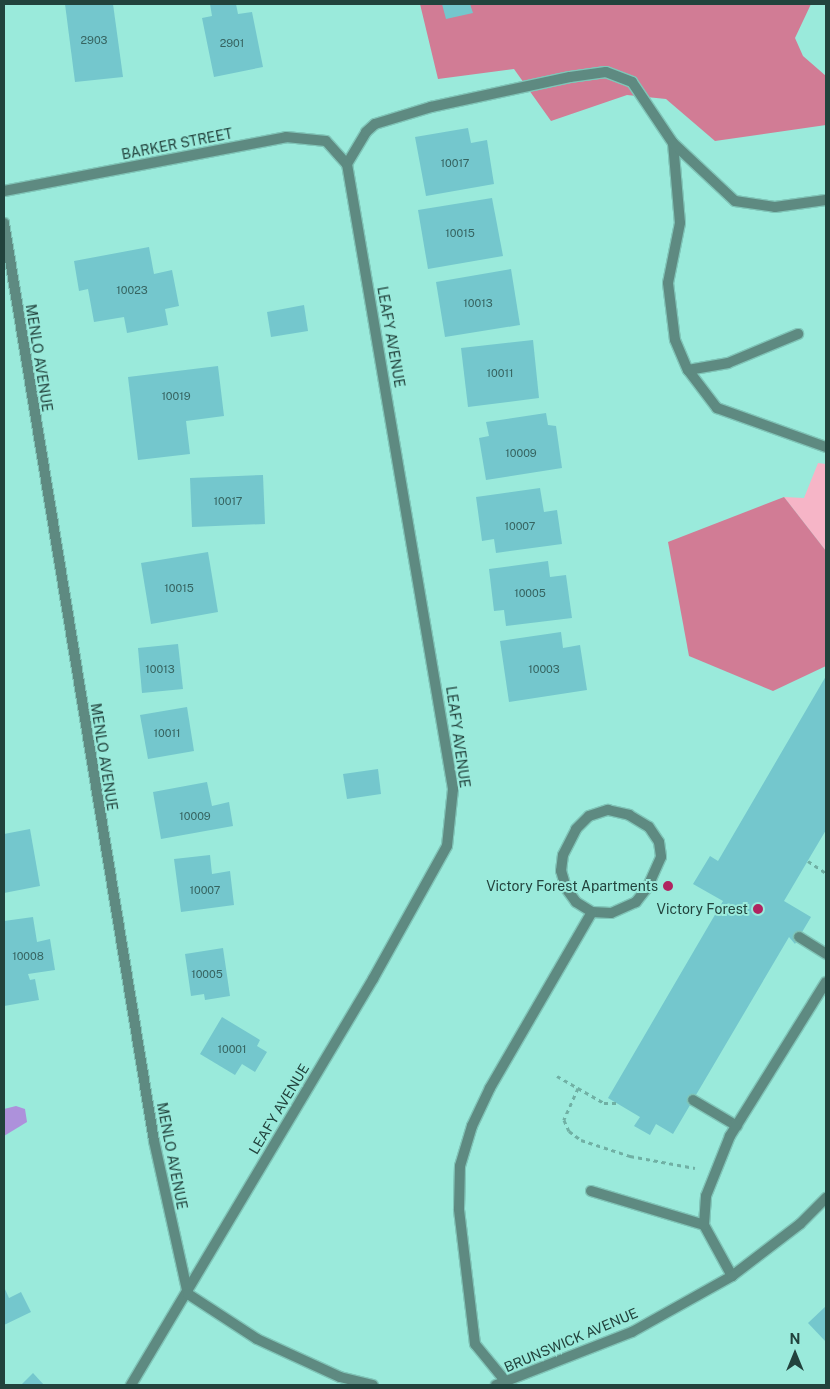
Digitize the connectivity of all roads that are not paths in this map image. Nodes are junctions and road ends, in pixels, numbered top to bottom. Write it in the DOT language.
graph roads {
  1 [pos="673,143"];
  2 [pos="347,164"];
  3 [pos="4,191"];
  4 [pos="826,200"];
  5 [pos="4,224"];
  6 [pos="798,334"];
  7 [pos="688,370"];
  8 [pos="826,447"];
  9 [pos="592,912"];
  10 [pos="799,937"];
  11 [pos="826,954"];
  12 [pos="826,982"];
  13 [pos="693,1100"];
  14 [pos="737,1126"];
  15 [pos="591,1191"];
  16 [pos="826,1198"];
  17 [pos="704,1225"];
  18 [pos="732,1276"];
  19 [pos="188,1294"];
  20 [pos="508,1384"];
  21 [pos="131,1385"];
  22 [pos="373,1385"];
  23 [pos="496,1385"];
  1 -- 2 [label="street"];
  1 -- 4 [label="street"];
  1 -- 7 [label="street"];
  2 -- 3 [label="street, BARKER STREET"];
  2 -- 19 [label="street, LEAFY AVENUE"];
  5 -- 19 [label="street, MENLO AVENUE"];
  6 -- 7 [label="street"];
  7 -- 8 [label="street"];
  9 -- 9 [label="street"];
  9 -- 20 [label="street"];
  10 -- 11 [label="street"];
  12 -- 14 [label="street"];
  13 -- 14 [label="street"];
  14 -- 17 [label="street"];
  15 -- 17 [label="street"];
  16 -- 18 [label="street, BRUNSWICK AVENUE"];
  17 -- 18 [label="street"];
  18 -- 20 [label="street, BRUNSWICK AVENUE"];
  19 -- 21 [label="street, LEAFY AVENUE"];
  19 -- 22 [label="street"];
  20 -- 23 [label="street, BRUNSWICK AVENUE"];
}
